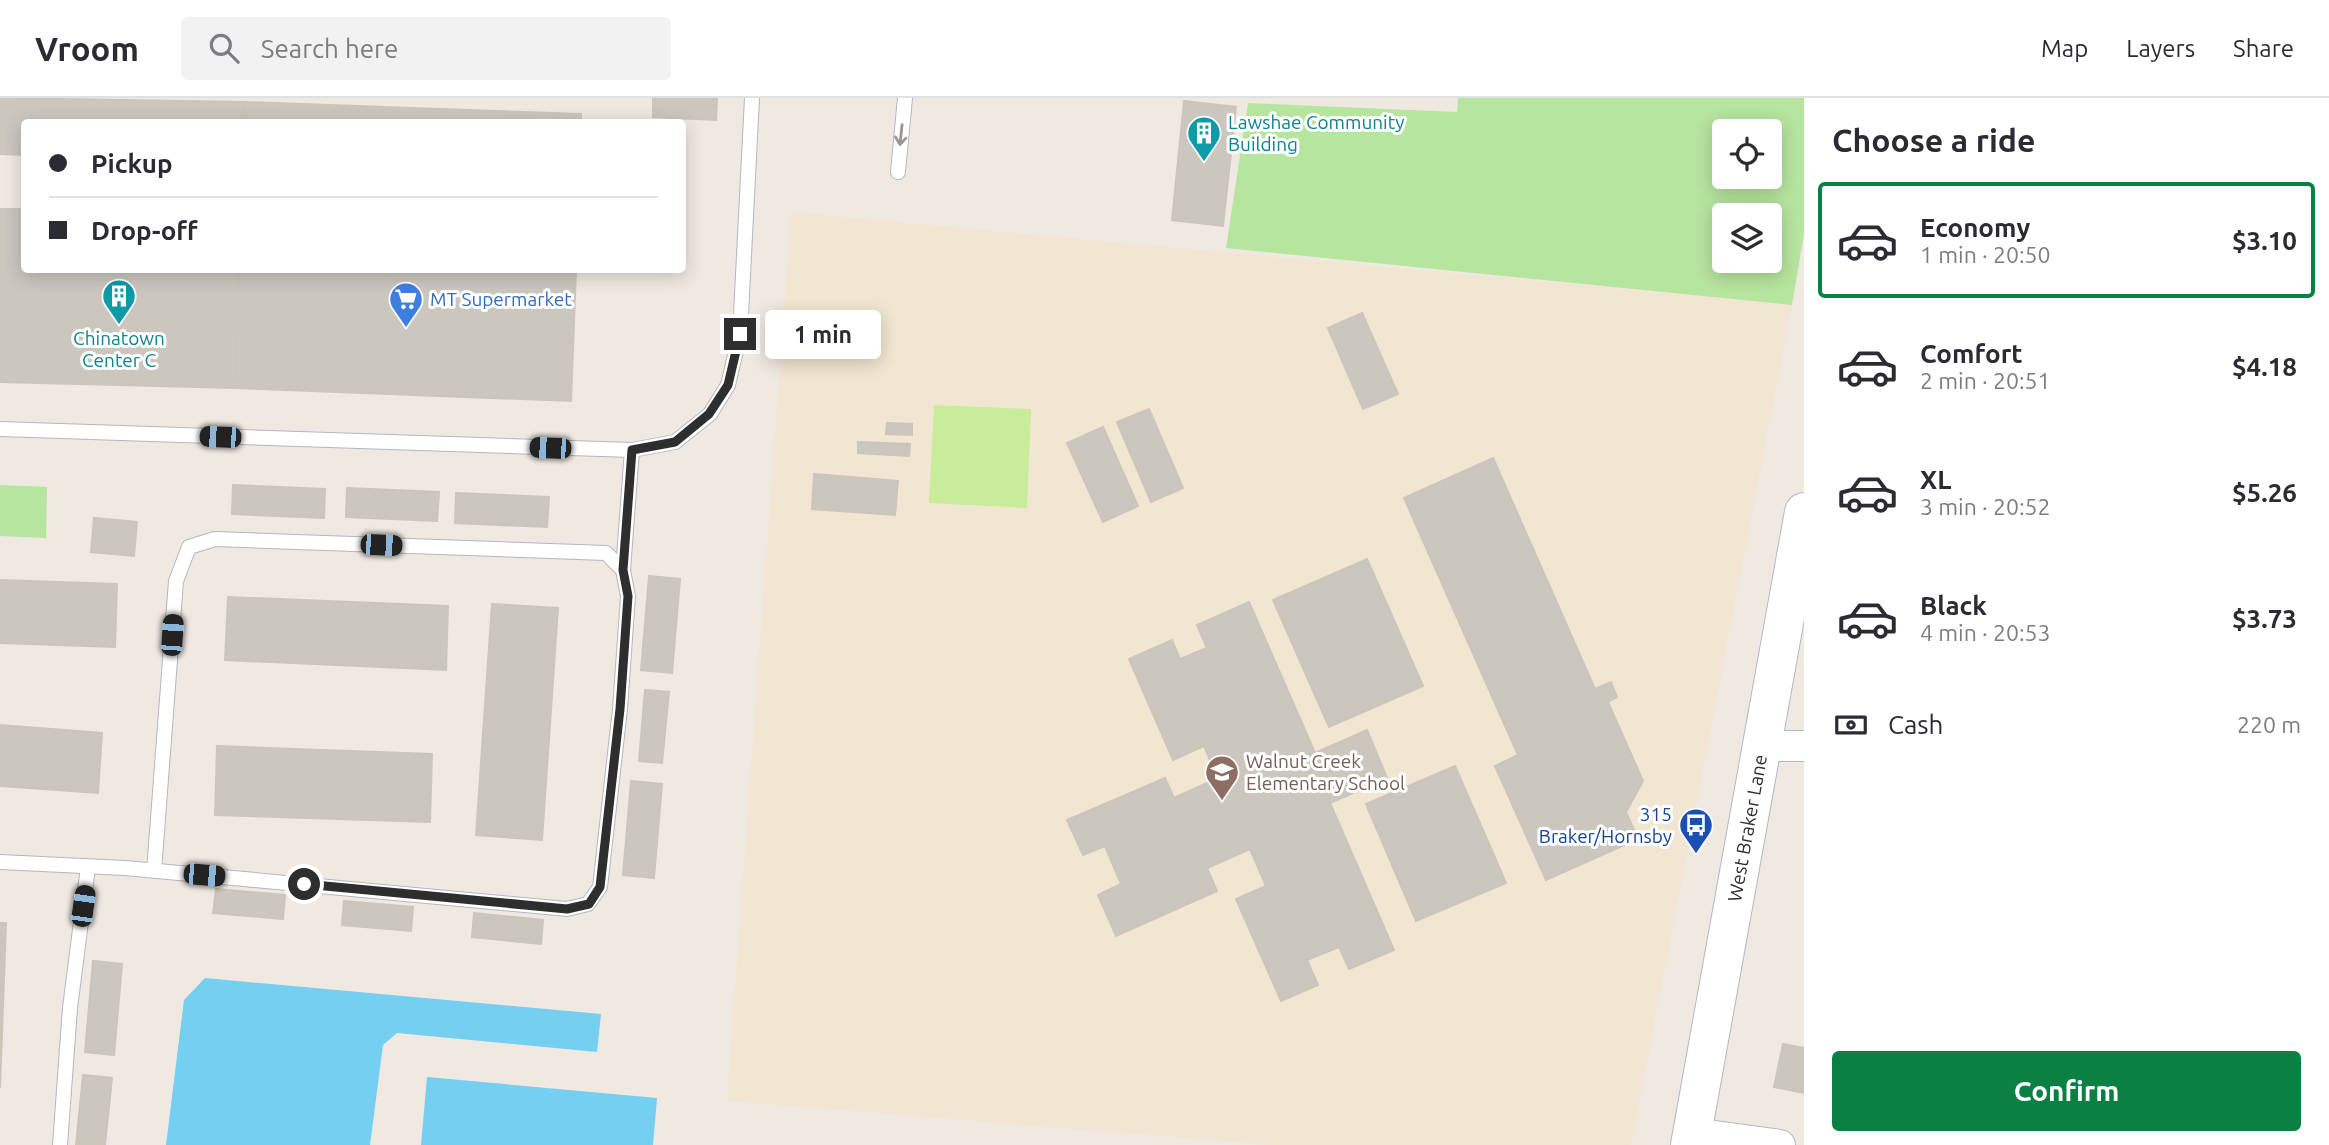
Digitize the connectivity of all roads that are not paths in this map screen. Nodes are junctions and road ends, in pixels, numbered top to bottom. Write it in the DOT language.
graph roads {
  1 [pos="752,98"];
  2 [pos="905,98"];
  3 [pos="898,172"];
  4 [pos="0,429"];
  5 [pos="632,450"];
  6 [pos="1804,512"];
  7 [pos="623,570"];
  8 [pos="1763,746"];
  9 [pos="1804,746"];
  10 [pos="0,862"];
  11 [pos="88,866"];
  12 [pos="154,871"];
  13 [pos="1692,1139"];
  14 [pos="60,1145"];
  15 [pos="1780,1145"];
  1 -- 5 [label="lane"];
  2 -- 3 [label="lane, one-way"];
  4 -- 5 [label="lane"];
  5 -- 7 [label="lane"];
  6 -- 8 [label="main road, West Braker Lane"];
  7 -- 12 [label="lane"];
  7 -- 12 [label="lane"];
  8 -- 9 [label="street"];
  8 -- 13 [label="main road, West Braker Lane"];
  10 -- 11 [label="lane"];
  11 -- 12 [label="lane"];
  11 -- 14 [label="lane"];
  13 -- 15 [label="street"];
}
